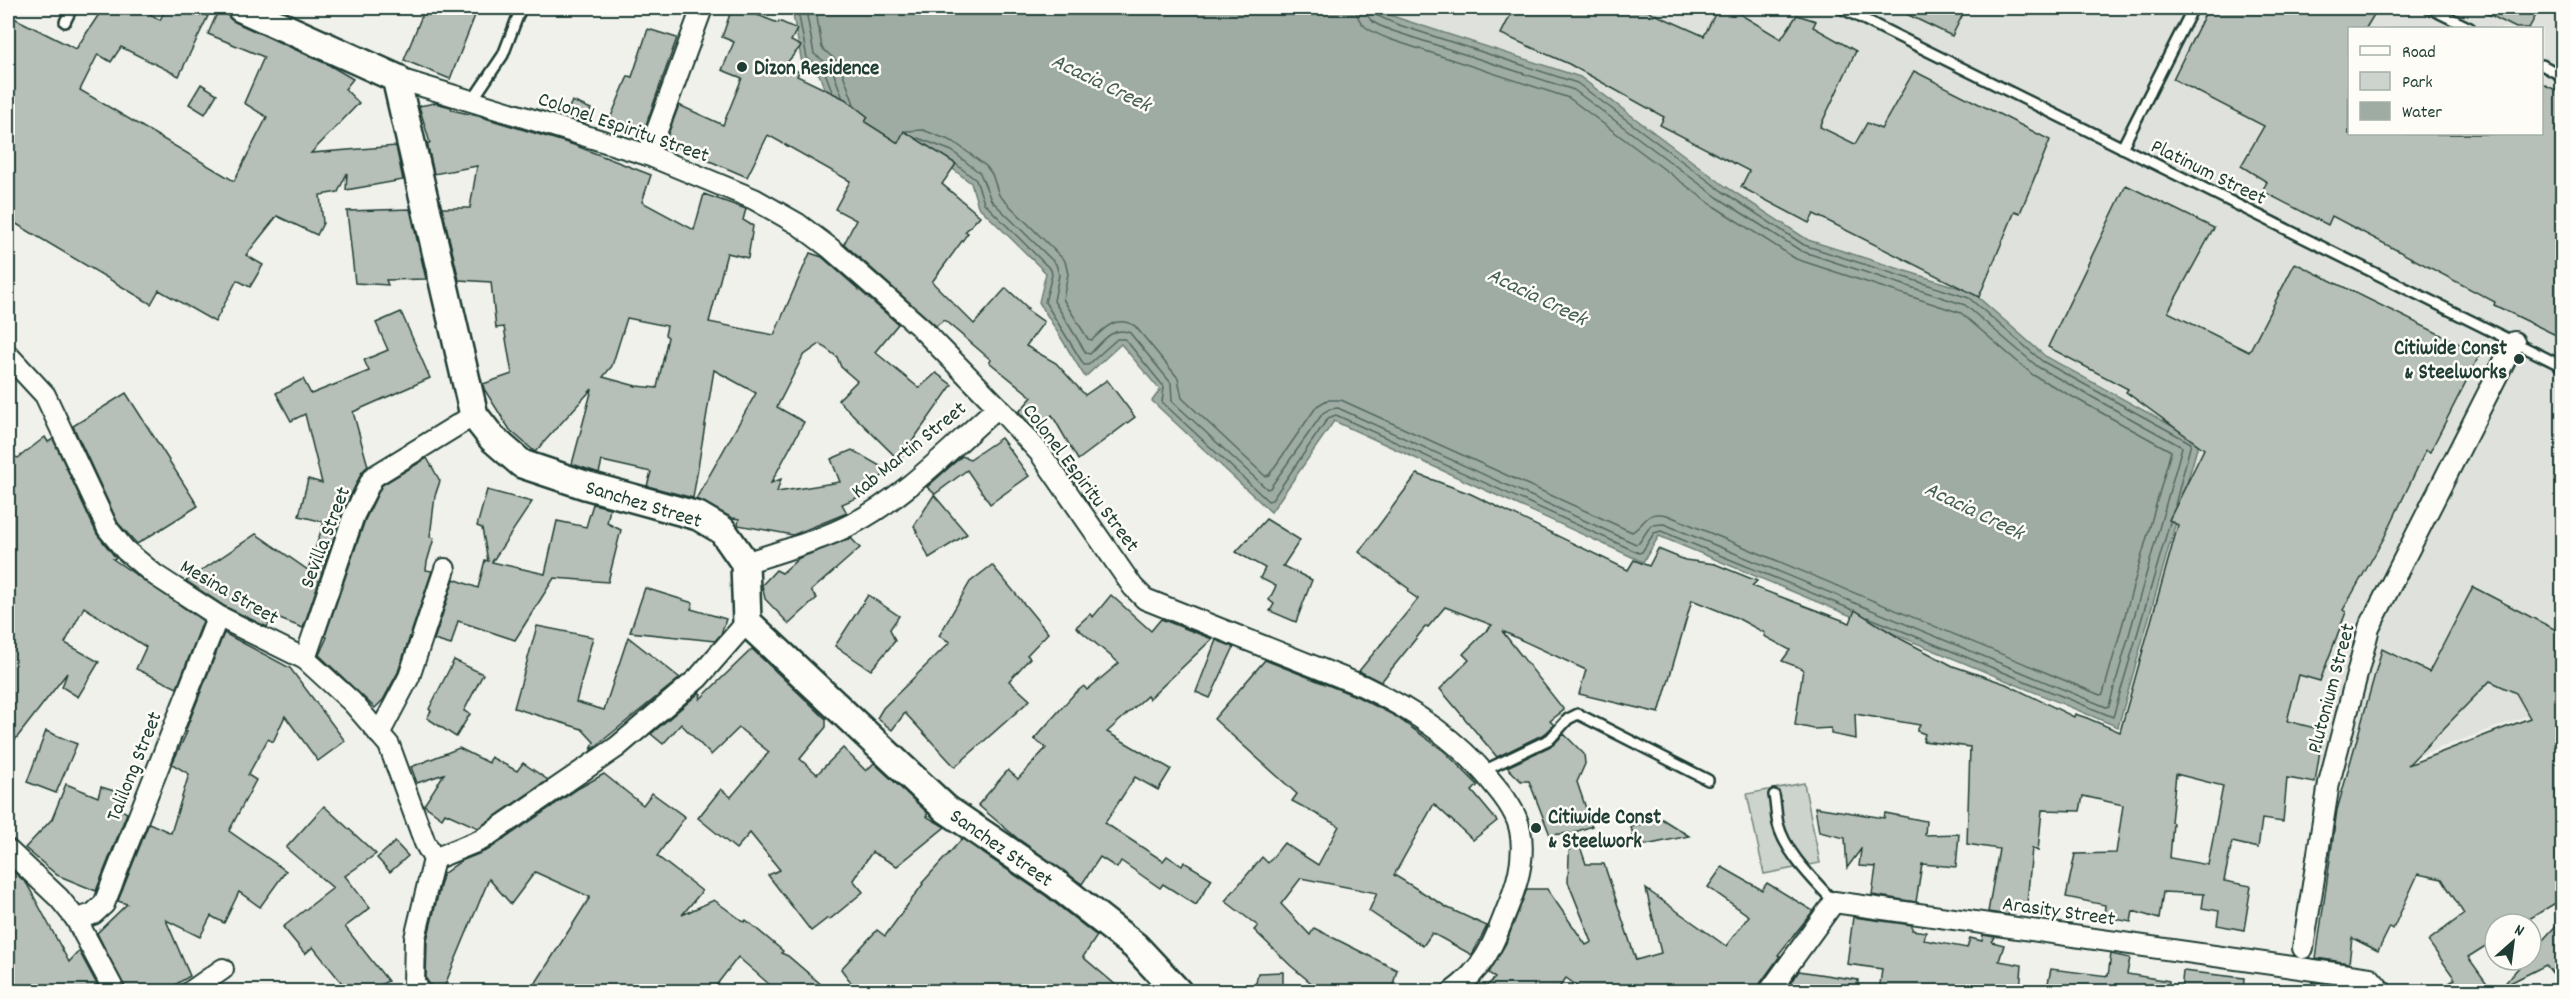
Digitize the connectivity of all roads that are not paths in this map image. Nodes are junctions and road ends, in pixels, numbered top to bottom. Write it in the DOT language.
graph roads {
  1 [pos="72,8"];
  2 [pos="241,8"];
  3 [pos="521,8"];
  4 [pos="702,8"];
  5 [pos="1841,8"];
  6 [pos="2193,8"];
  7 [pos="2429,8"];
  8 [pos="65,22"];
  9 [pos="2468,27"];
  10 [pos="2543,66"];
  11 [pos="2562,76"];
  12 [pos="396,78"];
  13 [pos="472,101"];
  14 [pos="2122,148"];
  15 [pos="648,155"];
  16 [pos="2514,342"];
  17 [pos="8,355"];
  18 [pos="2562,366"];
  19 [pos="998,407"];
  20 [pos="474,415"];
  21 [pos="745,563"];
  22 [pos="445,568"];
  23 [pos="219,616"];
  24 [pos="747,622"];
  25 [pos="305,659"];
  26 [pos="379,734"];
  27 [pos="1483,771"];
  28 [pos="1708,780"];
  29 [pos="1774,795"];
  30 [pos="8,850"];
  31 [pos="434,859"];
  32 [pos="1834,902"];
  33 [pos="76,919"];
  34 [pos="2303,948"];
  35 [pos="223,969"];
  36 [pos="2300,969"];
  37 [pos="115,992"];
  38 [pos="190,992"];
  39 [pos="421,992"];
  40 [pos="1178,992"];
  41 [pos="1452,992"];
  42 [pos="1768,992"];
  43 [pos="2382,992"];
  1 -- 8 [label="lane"];
  2 -- 12 [label="street"];
  3 -- 13 [label="lane"];
  4 -- 15 [label="street"];
  5 -- 14 [label="lane, Platinum Street"];
  6 -- 14 [label="lane"];
  7 -- 9 [label="lane"];
  10 -- 11 [label="lane"];
  12 -- 13 [label="street, Colonel Espiritu Street"];
  12 -- 20 [label="street, Sanchez Street"];
  13 -- 15 [label="street, Colonel Espiritu Street"];
  14 -- 16 [label="lane, Platinum Street"];
  15 -- 19 [label="street, Colonel Espiritu Street"];
  16 -- 18 [label="lane, Platinum Street"];
  16 -- 34 [label="street, Plutonium Street"];
  17 -- 23 [label="street, Mesina Street"];
  19 -- 21 [label="street, Kab Martin Street"];
  19 -- 27 [label="street, Colonel Espiritu Street"];
  20 -- 21 [label="street, Sanchez Street"];
  20 -- 25 [label="street, Sevilla Street"];
  21 -- 24 [label="street"];
  22 -- 26 [label="street"];
  23 -- 25 [label="street, Mesina Street"];
  23 -- 33 [label="street, Talilong Street"];
  24 -- 31 [label="street"];
  24 -- 40 [label="street, Sanchez Street"];
  25 -- 26 [label="street, Mesina Street"];
  26 -- 31 [label="street, Mesina Street"];
  27 -- 28 [label="lane"];
  27 -- 41 [label="street, Colonel Espiritu Street"];
  29 -- 32 [label="lane"];
  30 -- 33 [label="street"];
  31 -- 39 [label="street"];
  32 -- 36 [label="street, Arasity Street"];
  32 -- 42 [label="street"];
  33 -- 37 [label="street"];
  34 -- 36 [label="lane, Plutonium Street"];
  35 -- 38 [label="street"];
  36 -- 43 [label="street, Arasity Street"];
}
